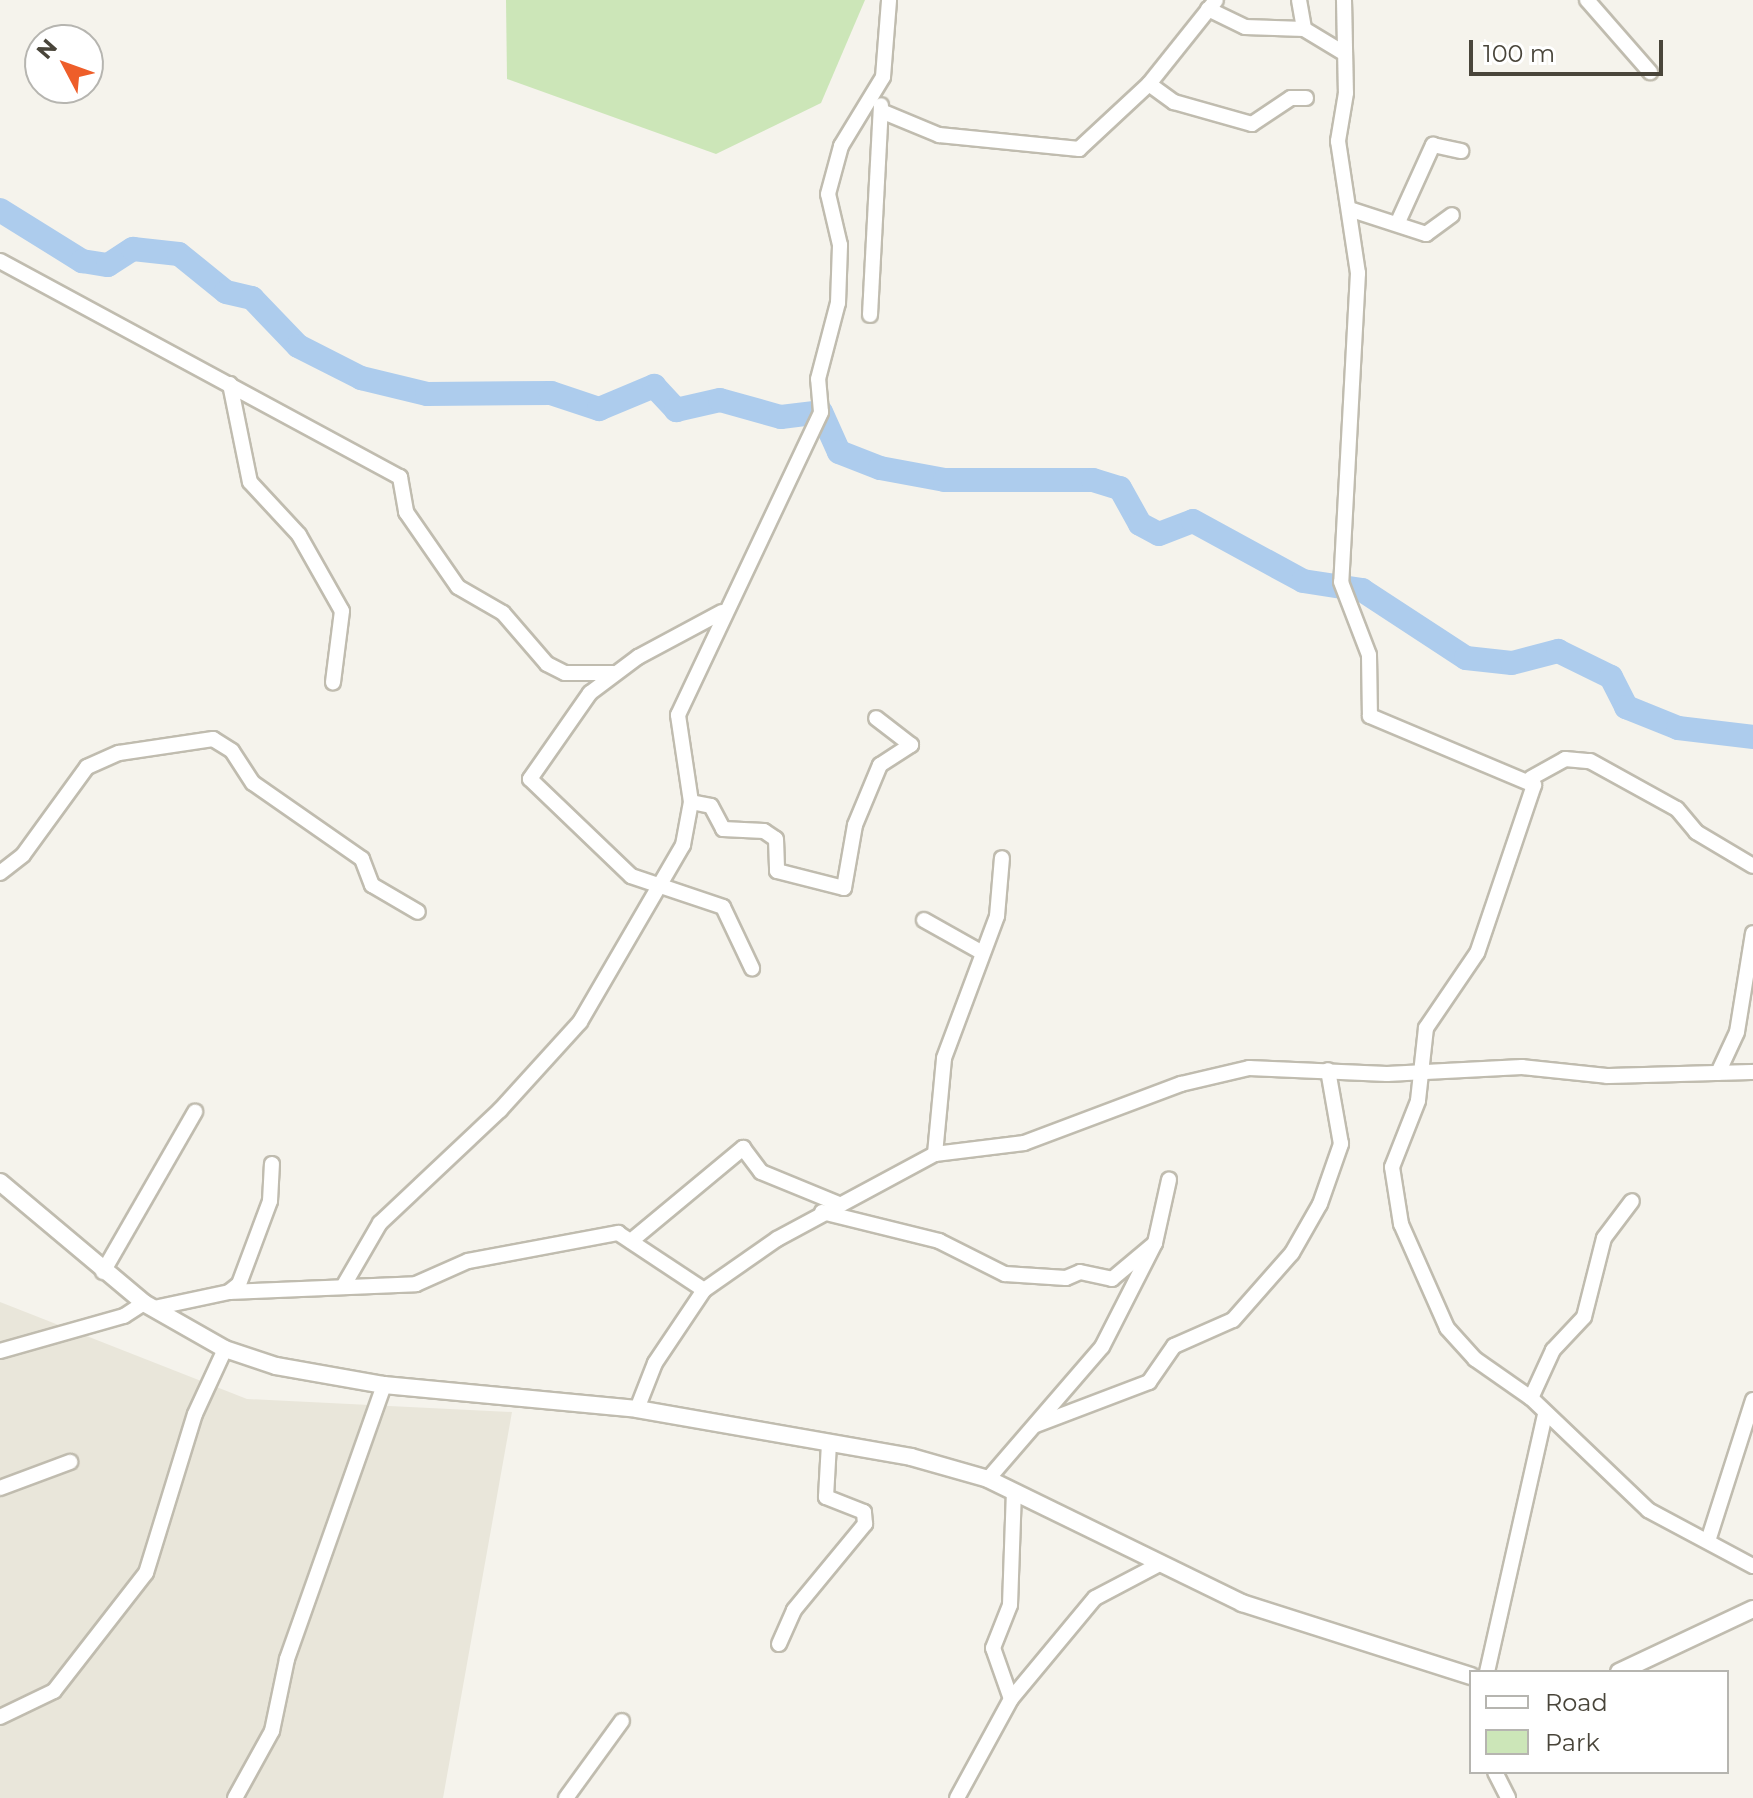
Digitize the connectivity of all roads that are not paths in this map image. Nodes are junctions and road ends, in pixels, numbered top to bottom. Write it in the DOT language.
graph roads {
  1 [pos="889,0"];
  2 [pos="1299,0"];
  3 [pos="1344,0"];
  4 [pos="1587,0"];
  5 [pos="1212,4"];
  6 [pos="1304,29"];
  7 [pos="1342,52"];
  8 [pos="1650,72"];
  9 [pos="883,77"];
  10 [pos="1149,84"];
  11 [pos="1306,98"];
  12 [pos="881,111"];
  13 [pos="1461,151"];
  14 [pos="1349,209"];
  15 [pos="1452,215"];
  16 [pos="1398,222"];
  17 [pos="0,261"];
  18 [pos="870,315"];
  19 [pos="230,384"];
  20 [pos="722,612"];
  21 [pos="613,673"];
  22 [pos="333,682"];
  23 [pos="876,718"];
  24 [pos="1531,778"];
  25 [pos="691,802"];
  26 [pos="1002,858"];
  27 [pos="1753,866"];
  28 [pos="0,873"];
  29 [pos="661,890"];
  30 [pos="418,912"];
  31 [pos="924,920"];
  32 [pos="1753,933"];
  33 [pos="981,952"];
  34 [pos="752,968"];
  35 [pos="1328,1070"];
  36 [pos="1425,1071"];
  37 [pos="1753,1072"];
  38 [pos="1718,1073"];
  39 [pos="195,1112"];
  40 [pos="935,1154"];
  41 [pos="272,1164"];
  42 [pos="1169,1180"];
  43 [pos="0,1182"];
  44 [pos="1632,1201"];
  45 [pos="839,1204"];
  46 [pos="822,1212"];
  47 [pos="631,1241"];
  48 [pos="1155,1243"];
  49 [pos="103,1272"];
  50 [pos="344,1285"];
  51 [pos="704,1290"];
  52 [pos="229,1292"];
  53 [pos="149,1306"];
  54 [pos="225,1349"];
  55 [pos="0,1351"];
  56 [pos="384,1385"];
  57 [pos="1531,1398"];
  58 [pos="1753,1400"];
  59 [pos="637,1409"];
  60 [pos="1545,1414"];
  61 [pos="1036,1425"];
  62 [pos="829,1444"];
  63 [pos="70,1462"];
  64 [pos="988,1479"];
  65 [pos="0,1488"];
  66 [pos="1014,1492"];
  67 [pos="1708,1541"];
  68 [pos="1156,1566"];
  69 [pos="1753,1566"];
  70 [pos="1753,1609"];
  71 [pos="779,1644"];
  72 [pos="1487,1670"];
  73 [pos="1623,1670"];
  74 [pos="1469,1675"];
  75 [pos="1011,1699"];
  76 [pos="0,1717"];
  77 [pos="622,1721"];
  78 [pos="1496,1774"];
  79 [pos="235,1798"];
  80 [pos="566,1798"];
  81 [pos="957,1798"];
  82 [pos="1508,1798"];
  1 -- 9 [label="street"];
  2 -- 6 [label="street"];
  3 -- 7 [label="street"];
  4 -- 8 [label="street"];
  5 -- 6 [label="street"];
  5 -- 10 [label="street"];
  6 -- 7 [label="street"];
  7 -- 14 [label="street"];
  9 -- 12 [label="street"];
  9 -- 20 [label="street"];
  10 -- 11 [label="street"];
  10 -- 12 [label="street"];
  12 -- 18 [label="street"];
  13 -- 16 [label="street"];
  14 -- 16 [label="street"];
  14 -- 24 [label="street"];
  15 -- 16 [label="street"];
  17 -- 19 [label="street"];
  19 -- 21 [label="street"];
  19 -- 22 [label="street"];
  20 -- 21 [label="street"];
  20 -- 25 [label="street"];
  21 -- 29 [label="street"];
  23 -- 25 [label="street"];
  24 -- 27 [label="street"];
  24 -- 36 [label="street"];
  25 -- 29 [label="street"];
  26 -- 33 [label="street"];
  28 -- 30 [label="street"];
  29 -- 34 [label="street"];
  29 -- 50 [label="street"];
  31 -- 33 [label="street"];
  32 -- 38 [label="street"];
  33 -- 40 [label="street"];
  35 -- 36 [label="street"];
  35 -- 40 [label="street"];
  35 -- 61 [label="street"];
  36 -- 38 [label="street"];
  36 -- 57 [label="street"];
  37 -- 38 [label="street"];
  39 -- 49 [label="street"];
  40 -- 45 [label="street"];
  41 -- 52 [label="street"];
  42 -- 48 [label="street"];
  43 -- 49 [label="street"];
  44 -- 57 [label="street"];
  45 -- 46 [label="street"];
  45 -- 47 [label="street"];
  46 -- 48 [label="street"];
  46 -- 51 [label="street"];
  47 -- 50 [label="street"];
  47 -- 51 [label="street"];
  48 -- 61 [label="street"];
  49 -- 53 [label="street"];
  50 -- 52 [label="street"];
  51 -- 59 [label="street"];
  52 -- 53 [label="street"];
  53 -- 54 [label="street"];
  53 -- 55 [label="street"];
  54 -- 56 [label="street"];
  54 -- 76 [label="street"];
  56 -- 59 [label="street"];
  56 -- 79 [label="street"];
  57 -- 60 [label="street"];
  58 -- 67 [label="street"];
  59 -- 62 [label="street"];
  60 -- 67 [label="street"];
  60 -- 72 [label="street"];
  61 -- 64 [label="street"];
  62 -- 64 [label="street"];
  62 -- 71 [label="street"];
  63 -- 65 [label="street"];
  64 -- 66 [label="street"];
  66 -- 68 [label="street"];
  66 -- 75 [label="street"];
  67 -- 69 [label="street"];
  68 -- 74 [label="street"];
  68 -- 75 [label="street"];
  70 -- 73 [label="street"];
  75 -- 81 [label="street"];
  77 -- 80 [label="street"];
  78 -- 82 [label="street"];
}
